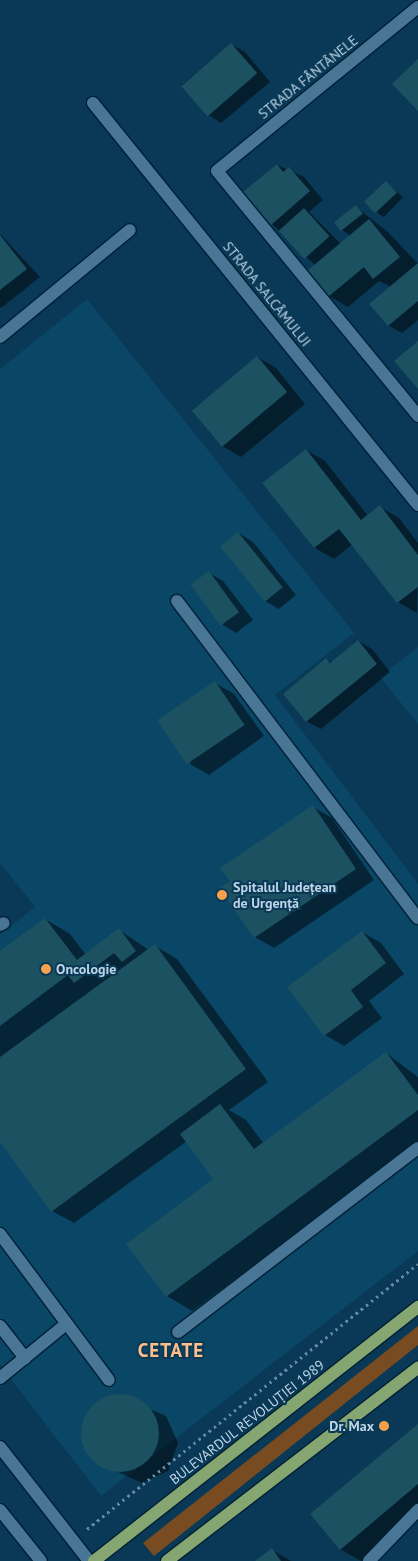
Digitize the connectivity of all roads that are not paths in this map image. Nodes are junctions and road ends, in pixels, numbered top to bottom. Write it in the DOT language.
graph roads {
  1 [pos="418,6"];
  2 [pos="93,103"];
  3 [pos="130,230"];
  4 [pos="0,337"];
  5 [pos="418,416"];
  6 [pos="418,505"];
  7 [pos="178,601"];
  8 [pos="418,918"];
  9 [pos="418,1148"];
  10 [pos="0,1234"];
  11 [pos="418,1307"];
  12 [pos="65,1325"];
  13 [pos="0,1326"];
  14 [pos="178,1332"];
  15 [pos="25,1358"];
  16 [pos="418,1368"];
  17 [pos="0,1378"];
  18 [pos="109,1380"];
  19 [pos="0,1447"];
  20 [pos="0,1510"];
  21 [pos="418,1510"];
  22 [pos="41,1561"];
  23 [pos="89,1561"];
  24 [pos="94,1561"];
  25 [pos="167,1561"];
  26 [pos="369,1561"];
  1 -- 5 [label="street, STRADA FÂNTÂNELE"];
  2 -- 6 [label="street, STRADA SALCÂMULUI"];
  3 -- 4 [label="street"];
  7 -- 8 [label="street"];
  9 -- 14 [label="street"];
  10 -- 12 [label="street"];
  11 -- 24 [label="main road, BULEVARDUL REVOLUȚIEI 1989"];
  12 -- 15 [label="street"];
  12 -- 18 [label="street"];
  13 -- 15 [label="street"];
  15 -- 17 [label="street"];
  16 -- 25 [label="main road"];
  19 -- 23 [label="street"];
  20 -- 22 [label="street"];
  21 -- 26 [label="street"];
}
